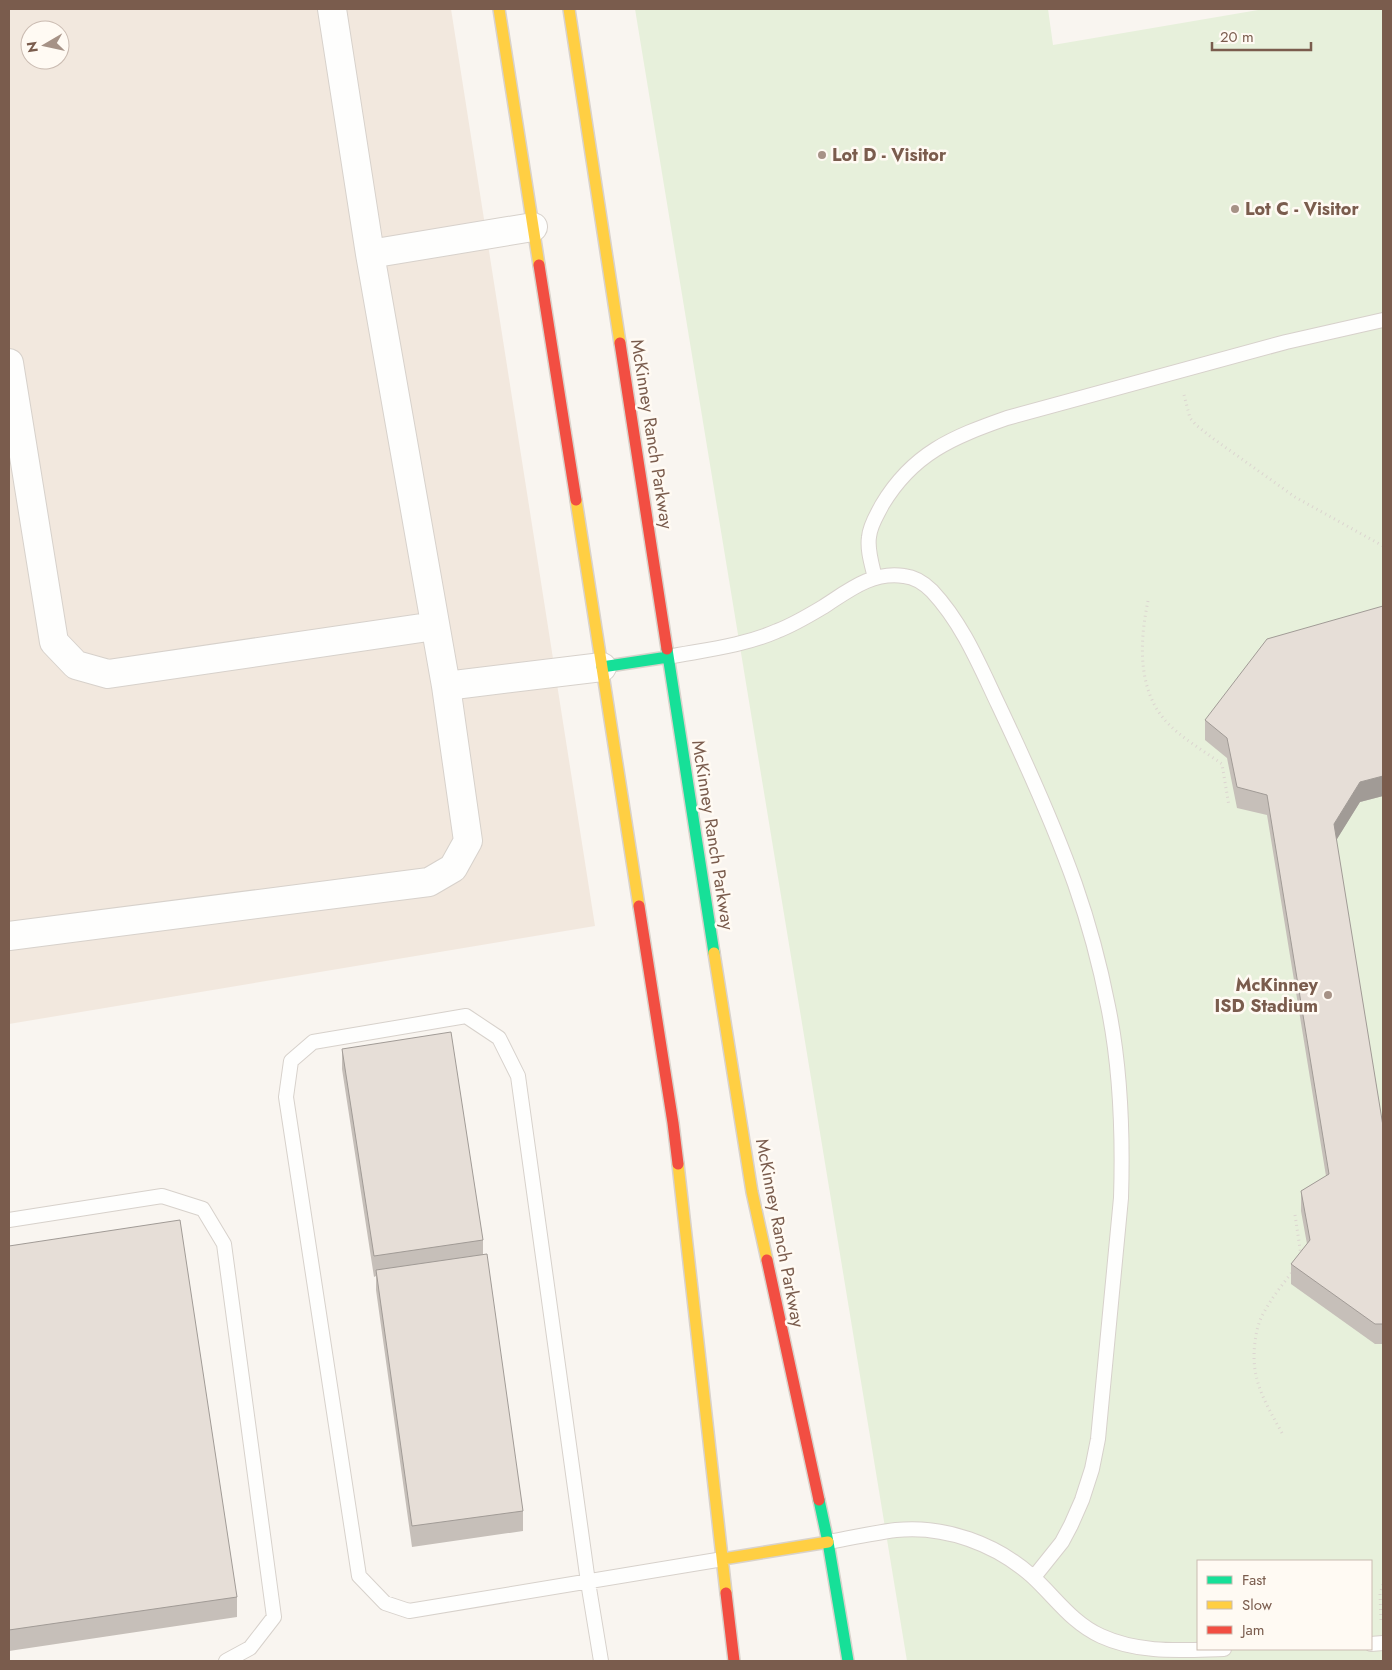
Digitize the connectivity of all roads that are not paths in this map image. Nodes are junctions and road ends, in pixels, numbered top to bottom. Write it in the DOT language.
graph roads {
  1 [pos="332,9"];
  2 [pos="499,9"];
  3 [pos="569,9"];
  4 [pos="533,228"];
  5 [pos="370,254"];
  6 [pos="1383,320"];
  7 [pos="9,363"];
  8 [pos="875,578"];
  9 [pos="436,626"];
  10 [pos="668,657"];
  11 [pos="602,667"];
  12 [pos="446,686"];
  13 [pos="9,936"];
  14 [pos="9,1220"];
  15 [pos="828,1542"];
  16 [pos="723,1559"];
  17 [pos="1034,1578"];
  18 [pos="588,1582"];
  19 [pos="1198,1650"];
  20 [pos="226,1661"];
  21 [pos="601,1661"];
  22 [pos="734,1661"];
  23 [pos="848,1661"];
  1 -- 5 [label="street"];
  2 -- 4 [label="main road"];
  3 -- 10 [label="main road, McKinney Ranch Parkway"];
  4 -- 5 [label="street"];
  4 -- 11 [label="main road"];
  5 -- 9 [label="street"];
  6 -- 8 [label="lane"];
  7 -- 9 [label="street"];
  8 -- 10 [label="lane"];
  8 -- 17 [label="lane"];
  9 -- 12 [label="street"];
  10 -- 11 [label="main road"];
  10 -- 15 [label="main road, McKinney Ranch Parkway"];
  11 -- 12 [label="street"];
  11 -- 16 [label="main road"];
  12 -- 13 [label="street"];
  14 -- 20 [label="lane"];
  15 -- 16 [label="main road"];
  15 -- 17 [label="lane"];
  15 -- 23 [label="main road, McKinney Ranch Parkway"];
  16 -- 18 [label="lane"];
  16 -- 22 [label="main road"];
  17 -- 19 [label="lane"];
  18 -- 18 [label="lane"];
  18 -- 21 [label="lane"];
}
